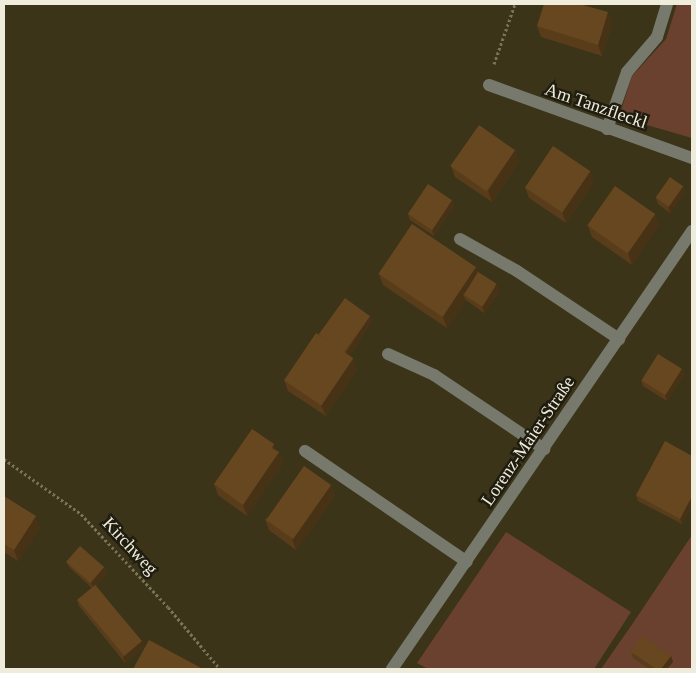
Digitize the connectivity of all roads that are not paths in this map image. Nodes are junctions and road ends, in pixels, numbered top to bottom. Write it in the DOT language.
graph roads {
  1 [pos="667,4"];
  2 [pos="489,85"];
  3 [pos="608,130"];
  4 [pos="692,158"];
  5 [pos="692,231"];
  6 [pos="460,239"];
  7 [pos="619,339"];
  8 [pos="388,354"];
  9 [pos="544,449"];
  10 [pos="305,451"];
  11 [pos="467,562"];
  12 [pos="392,669"];
  1 -- 3 [label="street"];
  2 -- 3 [label="street, Am Tanzfleckl"];
  3 -- 4 [label="street, Am Tanzfleckl"];
  5 -- 7 [label="street, Lorenz-Maier-Straße"];
  6 -- 7 [label="street"];
  7 -- 9 [label="street, Lorenz-Maier-Straße"];
  8 -- 9 [label="street"];
  9 -- 11 [label="street, Lorenz-Maier-Straße"];
  10 -- 11 [label="street"];
  11 -- 12 [label="street, Lorenz-Maier-Straße"];
}
